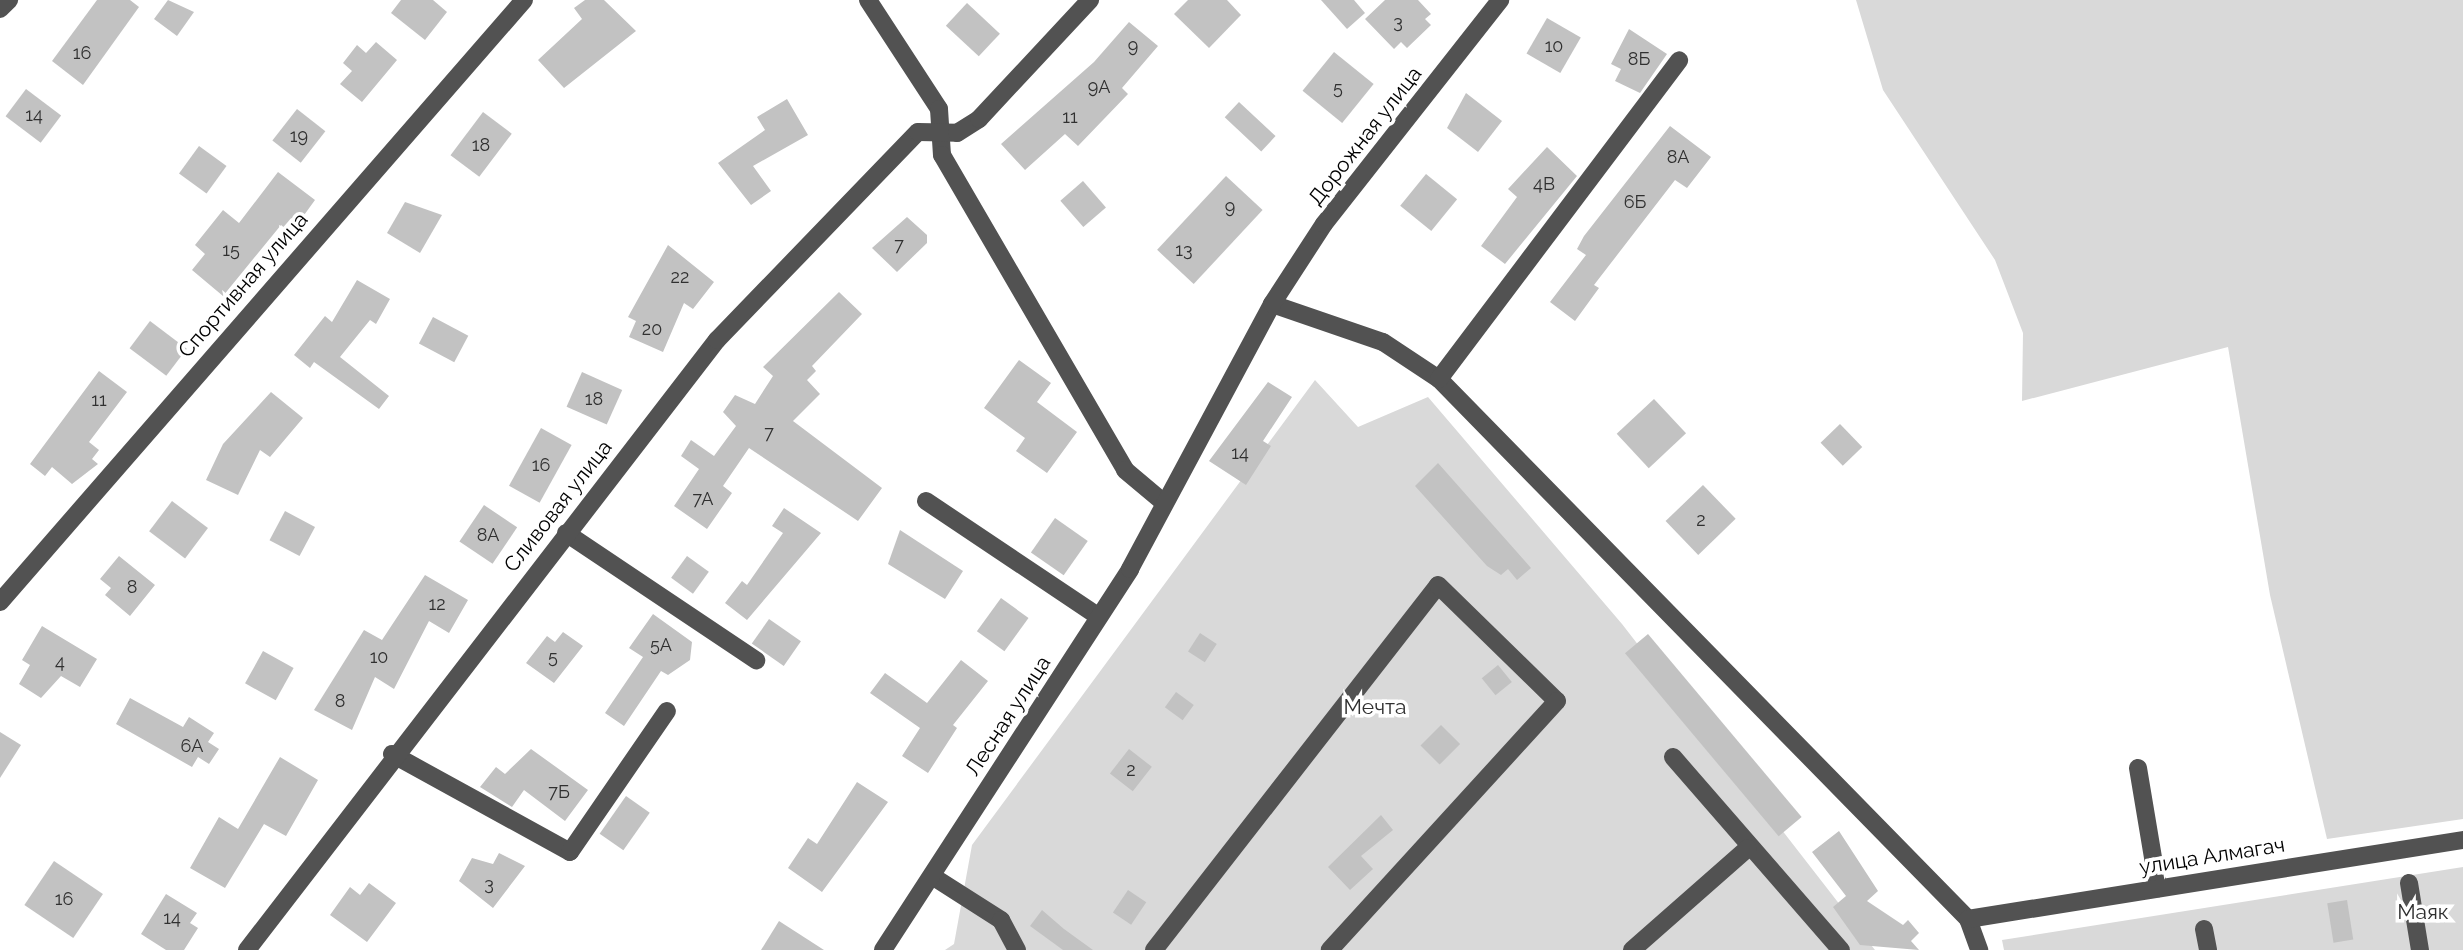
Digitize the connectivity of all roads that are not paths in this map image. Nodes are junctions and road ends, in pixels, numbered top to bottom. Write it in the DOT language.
graph roads {
  1 [pos="9,0"];
  2 [pos="524,0"];
  3 [pos="868,0"];
  4 [pos="1090,0"];
  5 [pos="1500,0"];
  6 [pos="0,9"];
  7 [pos="1679,60"];
  8 [pos="940,132"];
  9 [pos="1272,304"];
  10 [pos="1439,379"];
  11 [pos="1162,500"];
  12 [pos="926,501"];
  13 [pos="566,533"];
  14 [pos="0,602"];
  15 [pos="1099,617"];
  16 [pos="756,660"];
  17 [pos="667,711"];
  18 [pos="392,754"];
  19 [pos="1673,757"];
  20 [pos="2138,768"];
  21 [pos="2463,840"];
  22 [pos="1748,848"];
  23 [pos="932,876"];
  24 [pos="2409,883"];
  25 [pos="2158,888"];
  26 [pos="1968,919"];
  27 [pos="2204,929"];
  28 [pos="247,950"];
  29 [pos="883,950"];
  30 [pos="1017,950"];
  31 [pos="1154,950"];
  32 [pos="1330,950"];
  33 [pos="1632,950"];
  34 [pos="1841,950"];
  35 [pos="1979,950"];
  36 [pos="2208,950"];
  37 [pos="2420,950"];
  1 -- 6 [label="street"];
  2 -- 14 [label="street, Спортивная улица"];
  3 -- 8 [label="street"];
  4 -- 8 [label="street, Сливовая улица"];
  5 -- 9 [label="street, Дорожная улица"];
  7 -- 10 [label="street"];
  8 -- 11 [label="street"];
  8 -- 13 [label="street, Сливовая улица"];
  9 -- 10 [label="street"];
  9 -- 11 [label="street, Дорожная улица"];
  10 -- 26 [label="street"];
  11 -- 15 [label="street, Лесная улица"];
  12 -- 15 [label="street"];
  13 -- 16 [label="street"];
  13 -- 18 [label="street, Сливовая улица"];
  15 -- 23 [label="street, Лесная улица"];
  17 -- 18 [label="street"];
  18 -- 28 [label="street, Сливовая улица"];
  19 -- 22 [label="street"];
  20 -- 25 [label="street"];
  21 -- 25 [label="street, улица Алмагач"];
  22 -- 33 [label="street"];
  22 -- 34 [label="street"];
  23 -- 29 [label="street, Лесная улица"];
  23 -- 30 [label="street"];
  24 -- 37 [label="street"];
  25 -- 26 [label="street, улица Алмагач"];
  26 -- 35 [label="street"];
  27 -- 36 [label="street"];
  31 -- 32 [label="street"];
}
